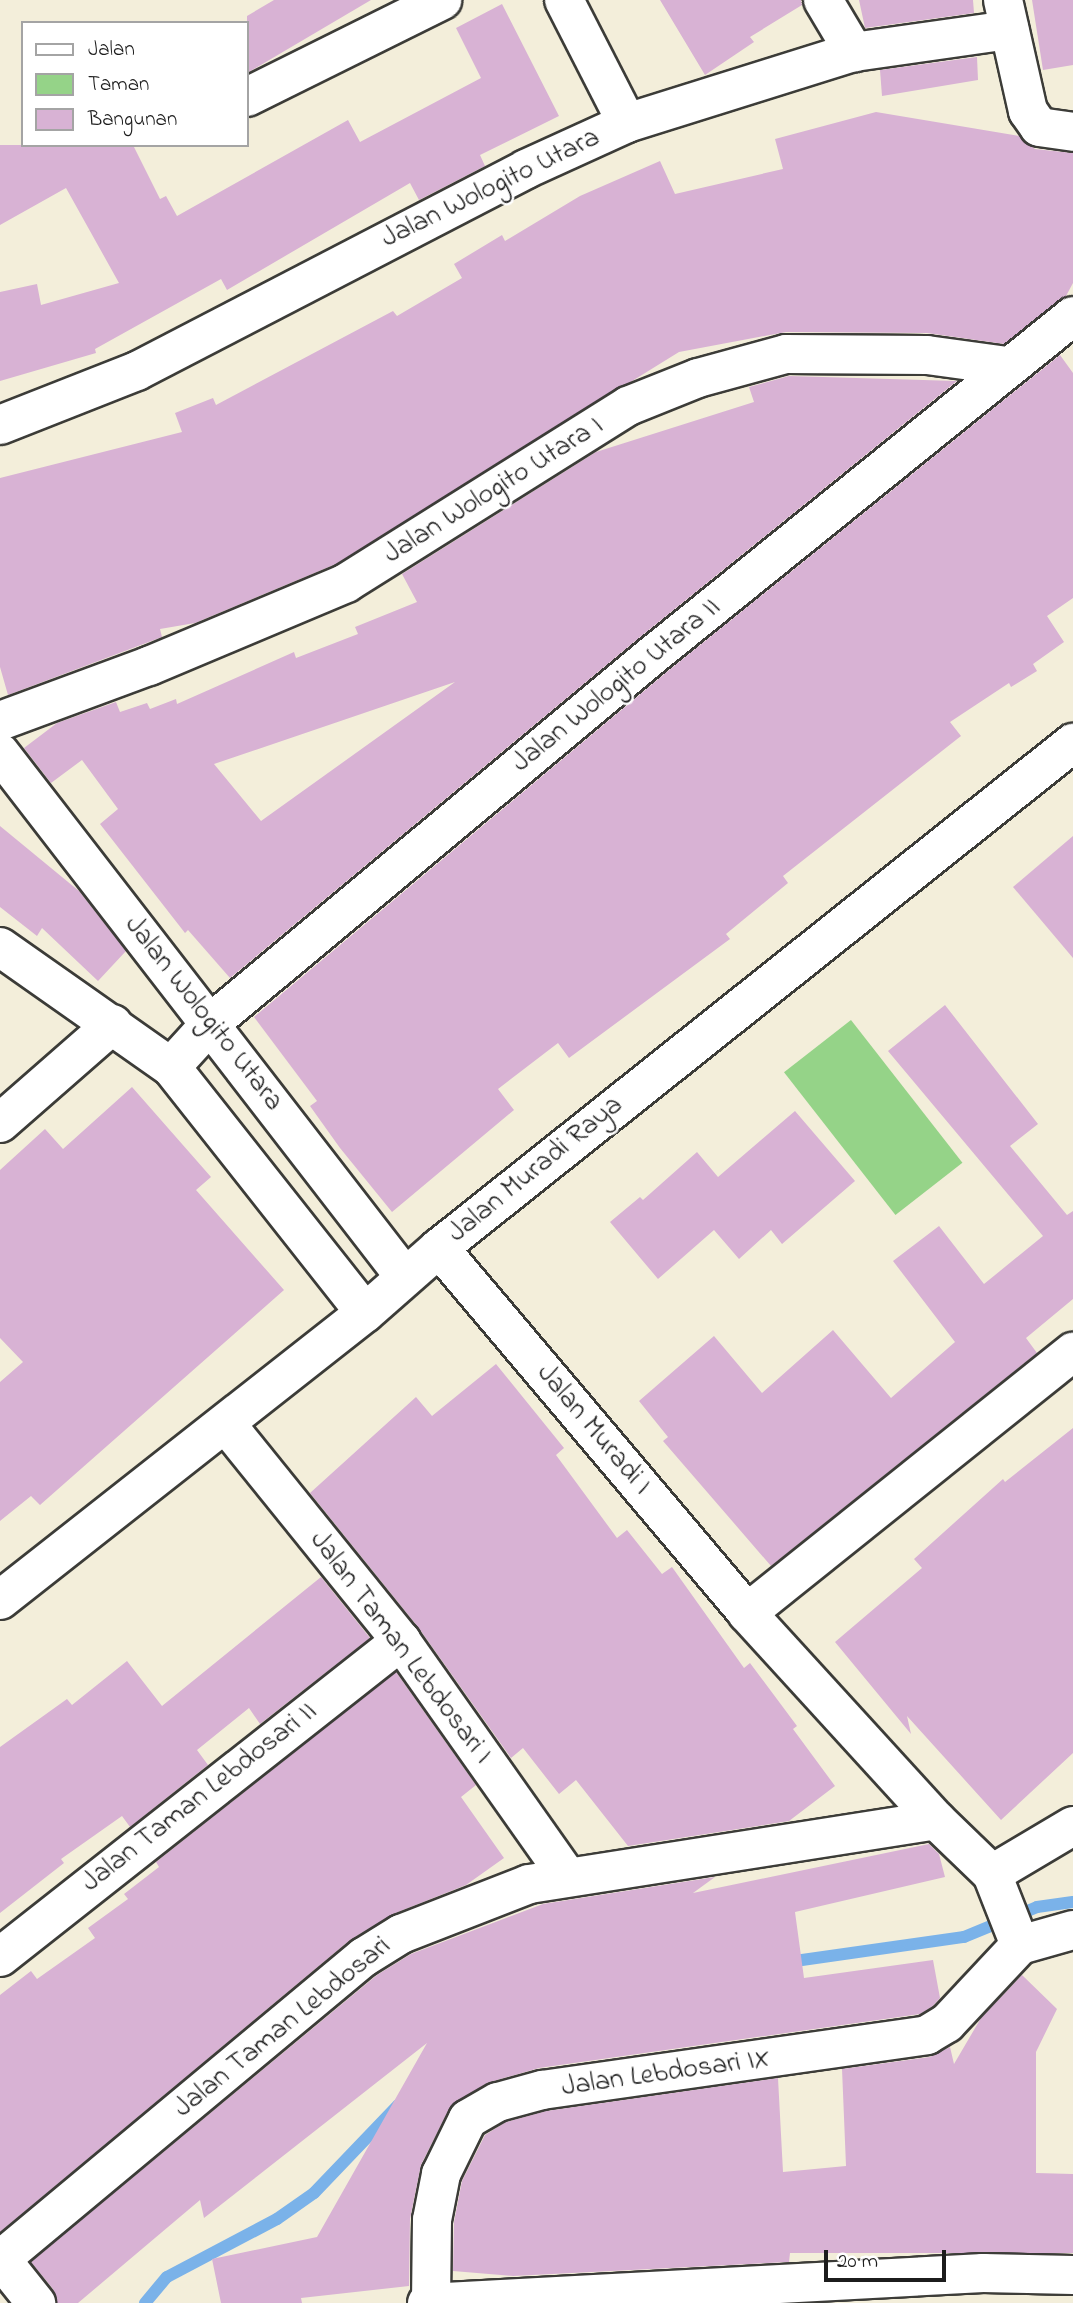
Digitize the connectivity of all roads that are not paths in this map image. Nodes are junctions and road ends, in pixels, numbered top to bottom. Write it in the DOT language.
graph roads {
  1 [pos="442,0"];
  2 [pos="564,0"];
  3 [pos="823,0"];
  4 [pos="1006,15"];
  5 [pos="854,52"];
  6 [pos="248,97"];
  7 [pos="627,123"];
  8 [pos="1073,132"];
  9 [pos="1073,316"];
  10 [pos="1007,366"];
  11 [pos="0,425"];
  12 [pos="0,721"];
  13 [pos="1073,743"];
  14 [pos="0,753"];
  15 [pos="0,947"];
  16 [pos="212,1022"];
  17 [pos="113,1024"];
  18 [pos="171,1067"];
  19 [pos="0,1123"];
  20 [pos="439,1248"];
  21 [pos="405,1277"];
  22 [pos="365,1313"];
  23 [pos="1073,1352"];
  24 [pos="226,1424"];
  25 [pos="0,1600"];
  26 [pos="747,1613"];
  27 [pos="401,1641"];
  28 [pos="936,1820"];
  29 [pos="1073,1826"];
  30 [pos="567,1876"];
  31 [pos="996,1885"];
  32 [pos="1073,1930"];
  33 [pos="1019,1941"];
  34 [pos="0,1957"];
  35 [pos="0,2259"];
  36 [pos="1073,2275"];
  37 [pos="759,2294"];
  38 [pos="429,2302"];
  39 [pos="36,2303"];
  1 -- 6 [label="street"];
  2 -- 7 [label="street"];
  3 -- 5 [label="street"];
  4 -- 5 [label="street, Jalan Wologito Utara"];
  4 -- 8 [label="street"];
  5 -- 7 [label="street, Jalan Wologito Utara"];
  7 -- 11 [label="street, Jalan Wologito Utara"];
  9 -- 10 [label="street, Jalan Wologito Utara II"];
  10 -- 12 [label="street, Jalan Wologito Utara I"];
  10 -- 16 [label="street, Jalan Wologito Utara II"];
  13 -- 20 [label="street, Jalan Muradi Raya"];
  14 -- 16 [label="street, Jalan Wologito Utara"];
  15 -- 17 [label="street"];
  16 -- 18 [label="street, Jalan Wologito Utara II"];
  16 -- 21 [label="street, Jalan Wologito Utara"];
  17 -- 18 [label="street"];
  17 -- 19 [label="street"];
  18 -- 22 [label="street"];
  20 -- 21 [label="street, Jalan Muradi Raya"];
  20 -- 26 [label="street, Jalan Muradi I"];
  21 -- 22 [label="street, Jalan Muradi Raya"];
  22 -- 24 [label="street, Jalan Muradi Raya"];
  23 -- 26 [label="street"];
  24 -- 25 [label="street, Jalan Muradi Raya"];
  24 -- 27 [label="street, Jalan Taman Lebdosari I"];
  26 -- 28 [label="street, Jalan Muradi I"];
  27 -- 30 [label="street, Jalan Taman Lebdosari I"];
  27 -- 34 [label="street, Jalan Taman Lebdosari II"];
  28 -- 30 [label="street, Jalan Taman Lebdosari"];
  28 -- 31 [label="street, Jalan Muradi I"];
  29 -- 31 [label="street"];
  30 -- 35 [label="street, Jalan Taman Lebdosari"];
  31 -- 33 [label="street"];
  32 -- 33 [label="street"];
  33 -- 38 [label="street, Jalan Lebdosari IX"];
  35 -- 39 [label="street, Jalan Taman Lebdosari"];
  36 -- 37 [label="street"];
  37 -- 38 [label="street"];
}
